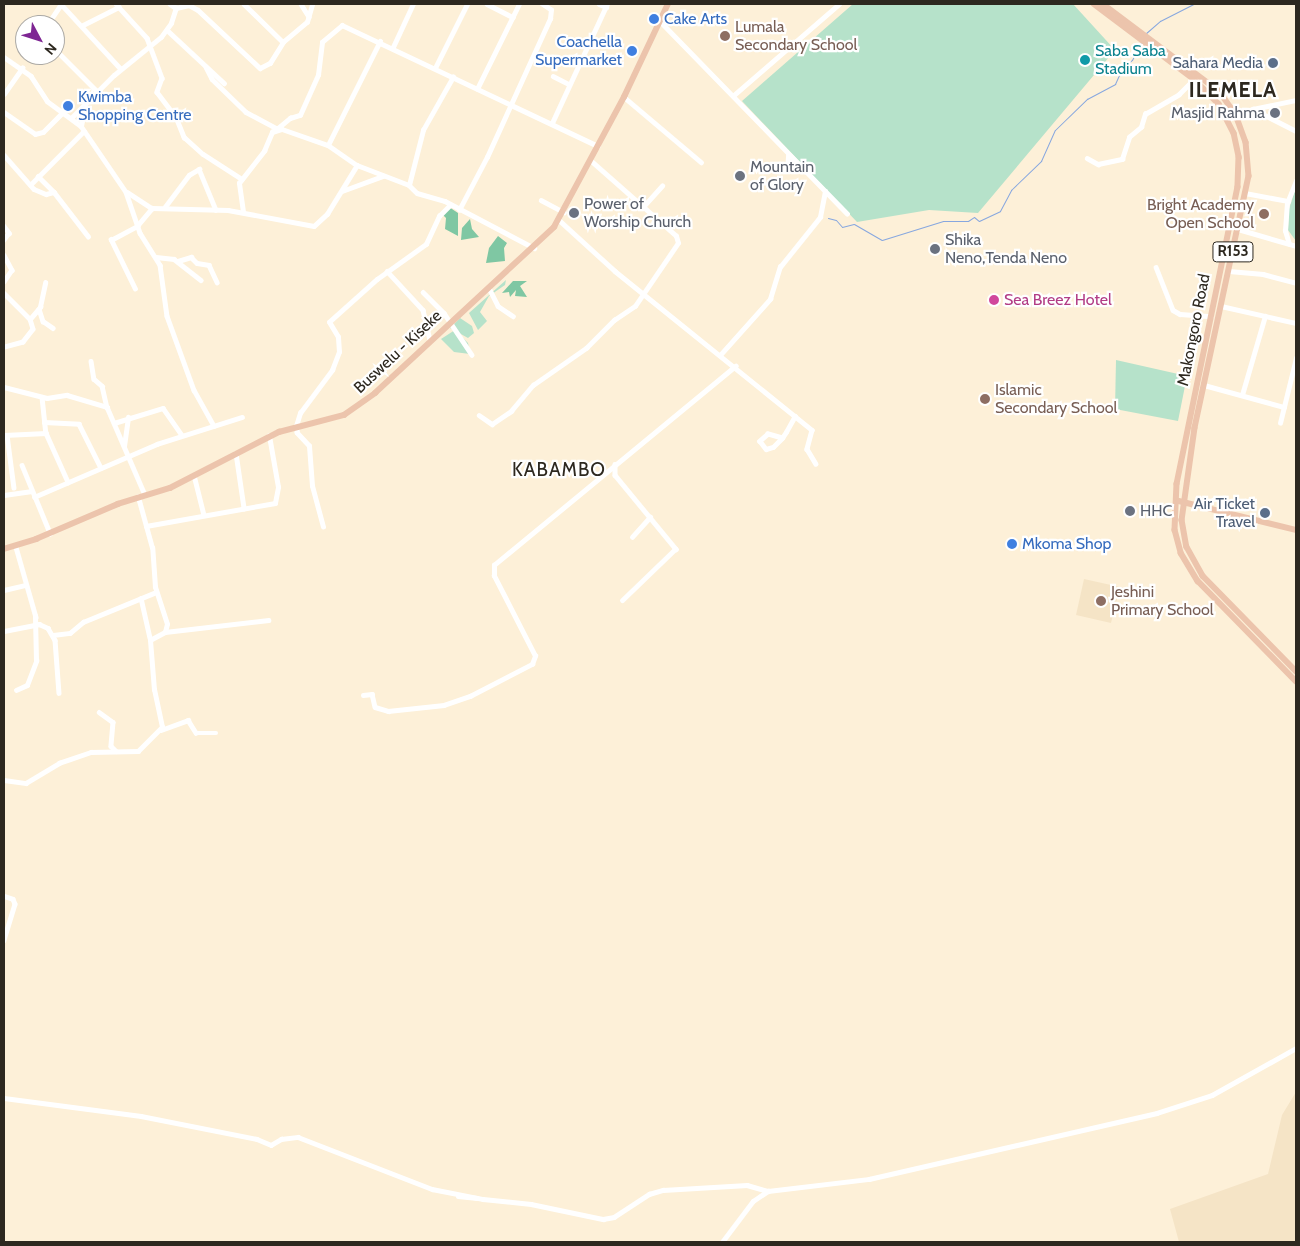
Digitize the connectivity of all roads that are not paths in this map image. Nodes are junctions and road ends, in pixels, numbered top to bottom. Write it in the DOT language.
graph roads {
  1 [pos="61,4"];
  2 [pos="170,4"];
  3 [pos="244,4"];
  4 [pos="301,4"];
  5 [pos="312,4"];
  6 [pos="413,4"];
  7 [pos="467,4"];
  8 [pos="487,4"];
  9 [pos="519,4"];
  10 [pos="542,4"];
  11 [pos="599,4"];
  12 [pos="668,4"];
  13 [pos="839,4"];
  14 [pos="1094,4"];
  15 [pos="1103,4"];
  16 [pos="117,5"];
  17 [pos="607,5"];
  18 [pos="176,8"];
  19 [pos="54,15"];
  20 [pos="514,17"];
  21 [pos="309,18"];
  22 [pos="661,22"];
  23 [pos="83,25"];
  24 [pos="167,30"];
  25 [pos="1132,31"];
  26 [pos="283,42"];
  27 [pos="380,42"];
  28 [pos="1148,42"];
  29 [pos="149,46"];
  30 [pos="392,48"];
  31 [pos="4,57"];
  32 [pos="65,59"];
  33 [pos="206,67"];
  34 [pos="22,68"];
  35 [pos="435,68"];
  36 [pos="121,69"];
  37 [pos="553,76"];
  38 [pos="453,77"];
  39 [pos="1194,79"];
  40 [pos="224,83"];
  41 [pos="569,84"];
  42 [pos="477,89"];
  43 [pos="98,92"];
  44 [pos="4,94"];
  45 [pos="734,95"];
  46 [pos="624,96"];
  47 [pos="1296,100"];
  48 [pos="511,105"];
  49 [pos="86,106"];
  50 [pos="1253,109"];
  51 [pos="4,112"];
  52 [pos="64,112"];
  53 [pos="1236,115"];
  54 [pos="72,117"];
  55 [pos="1229,119"];
  56 [pos="552,123"];
  57 [pos="278,128"];
  58 [pos="82,129"];
  59 [pos="1296,131"];
  60 [pos="328,145"];
  61 [pos="598,146"];
  62 [pos="4,155"];
  63 [pos="788,155"];
  64 [pos="1087,158"];
  65 [pos="591,161"];
  66 [pos="701,162"];
  67 [pos="358,165"];
  68 [pos="787,171"];
  69 [pos="38,176"];
  70 [pos="383,176"];
  71 [pos="242,179"];
  72 [pos="1296,182"];
  73 [pos="30,185"];
  74 [pos="409,185"];
  75 [pos="662,186"];
  76 [pos="342,191"];
  77 [pos="825,191"];
  78 [pos="54,192"];
  79 [pos="126,192"];
  80 [pos="1246,193"];
  81 [pos="541,200"];
  82 [pos="1288,201"];
  83 [pos="450,205"];
  84 [pos="152,208"];
  85 [pos="164,208"];
  86 [pos="642,208"];
  87 [pos="216,210"];
  88 [pos="459,210"];
  89 [pos="243,212"];
  90 [pos="564,212"];
  91 [pos="847,213"];
  92 [pos="559,220"];
  93 [pos="4,226"];
  94 [pos="137,226"];
  95 [pos="1238,229"];
  96 [pos="88,236"];
  97 [pos="4,240"];
  98 [pos="1290,244"];
  99 [pos="1296,246"];
  100 [pos="534,248"];
  101 [pos="4,255"];
  102 [pos="156,256"];
  103 [pos="178,261"];
  104 [pos="1156,267"];
  105 [pos="387,271"];
  106 [pos="1229,271"];
  107 [pos="202,280"];
  108 [pos="4,282"];
  109 [pos="217,282"];
  110 [pos="45,283"];
  111 [pos="1296,283"];
  112 [pos="489,288"];
  113 [pos="135,289"];
  114 [pos="643,291"];
  115 [pos="423,292"];
  116 [pos="4,293"];
  117 [pos="1221,306"];
  118 [pos="39,309"];
  119 [pos="513,316"];
  120 [pos="1211,316"];
  121 [pos="1265,316"];
  122 [pos="30,318"];
  123 [pos="450,322"];
  124 [pos="1296,323"];
  125 [pos="53,328"];
  126 [pos="430,341"];
  127 [pos="4,347"];
  128 [pos="722,354"];
  129 [pos="472,355"];
  130 [pos="1296,358"];
  131 [pos="91,361"];
  132 [pos="735,366"];
  133 [pos="1204,385"];
  134 [pos="4,387"];
  135 [pos="1242,395"];
  136 [pos="42,397"];
  137 [pos="107,407"];
  138 [pos="1284,407"];
  139 [pos="479,415"];
  140 [pos="795,416"];
  141 [pos="128,417"];
  142 [pos="242,417"];
  143 [pos="44,422"];
  144 [pos="114,423"];
  145 [pos="1280,423"];
  146 [pos="214,426"];
  147 [pos="296,426"];
  148 [pos="46,433"];
  149 [pos="5,435"];
  150 [pos="182,435"];
  151 [pos="269,436"];
  152 [pos="782,438"];
  153 [pos="124,446"];
  154 [pos="236,453"];
  155 [pos="128,456"];
  156 [pos="615,464"];
  157 [pos="816,464"];
  158 [pos="22,465"];
  159 [pos="101,468"];
  160 [pos="194,475"];
  161 [pos="68,482"];
  162 [pos="14,488"];
  163 [pos="32,491"];
  164 [pos="4,495"];
  165 [pos="141,496"];
  166 [pos="34,498"];
  167 [pos="1174,501"];
  168 [pos="1182,502"];
  169 [pos="244,508"];
  170 [pos="204,515"];
  171 [pos="650,517"];
  172 [pos="146,526"];
  173 [pos="323,527"];
  174 [pos="1296,530"];
  175 [pos="50,533"];
  176 [pos="632,537"];
  177 [pos="16,547"];
  178 [pos="4,549"];
  179 [pos="25,585"];
  180 [pos="4,590"];
  181 [pos="156,592"];
  182 [pos="141,598"];
  183 [pos="623,600"];
  184 [pos="268,620"];
  185 [pos="36,624"];
  186 [pos="4,631"];
  187 [pos="165,632"];
  188 [pos="53,635"];
  189 [pos="150,638"];
  190 [pos="1296,671"];
  191 [pos="1296,681"];
  192 [pos="16,690"];
  193 [pos="59,693"];
  194 [pos="363,695"];
  195 [pos="99,712"];
  196 [pos="161,730"];
  197 [pos="216,734"];
  198 [pos="117,752"];
  199 [pos="4,780"];
  200 [pos="4,896"];
  201 [pos="4,940"];
  202 [pos="1296,1048"];
  203 [pos="4,1098"];
  204 [pos="768,1191"];
  205 [pos="722,1242"];
  1 -- 19 [label="street"];
  1 -- 23 [label="street"];
  2 -- 18 [label="street"];
  3 -- 26 [label="street"];
  4 -- 21 [label="street"];
  5 -- 21 [label="street"];
  6 -- 30 [label="street"];
  7 -- 35 [label="street"];
  8 -- 20 [label="street"];
  9 -- 20 [label="street"];
  10 -- 48 [label="street"];
  11 -- 17 [label="street"];
  12 -- 22 [label="main road, Buswelu - Kiseke"];
  13 -- 45 [label="street"];
  14 -- 25 [label="main road, Makongoro Road / R153"];
  15 -- 25 [label="main road, Makongoro Road / R153"];
  16 -- 23 [label="street"];
  16 -- 29 [label="street"];
  17 -- 41 [label="street"];
  18 -- 24 [label="street"];
  18 -- 26 [label="street"];
  20 -- 42 [label="street"];
  21 -- 26 [label="street"];
  22 -- 45 [label="street"];
  22 -- 46 [label="main road, Buswelu - Kiseke"];
  23 -- 36 [label="street"];
  24 -- 29 [label="street"];
  24 -- 33 [label="street"];
  25 -- 28 [label="main road, Makongoro Road / R153"];
  27 -- 30 [label="street"];
  27 -- 57 [label="street"];
  27 -- 60 [label="street"];
  28 -- 39 [label="main road, Makongoro Road / R153"];
  28 -- 53 [label="main road, Makongoro Road / R153"];
  29 -- 36 [label="street"];
  29 -- 71 [label="street"];
  30 -- 35 [label="street"];
  31 -- 34 [label="street"];
  32 -- 43 [label="street"];
  33 -- 40 [label="street"];
  33 -- 57 [label="street"];
  34 -- 44 [label="street"];
  34 -- 52 [label="street"];
  35 -- 38 [label="street"];
  36 -- 43 [label="street"];
  37 -- 41 [label="street"];
  38 -- 42 [label="street"];
  38 -- 74 [label="street"];
  39 -- 55 [label="main road, Makongoro Road / R153"];
  39 -- 64 [label="street"];
  41 -- 56 [label="street"];
  42 -- 48 [label="street"];
  43 -- 49 [label="street"];
  45 -- 63 [label="street"];
  46 -- 61 [label="main road, Buswelu - Kiseke"];
  46 -- 66 [label="street"];
  47 -- 50 [label="street"];
  48 -- 56 [label="street"];
  48 -- 88 [label="street"];
  49 -- 54 [label="street"];
  49 -- 58 [label="street"];
  50 -- 53 [label="street"];
  50 -- 59 [label="street"];
  51 -- 52 [label="street"];
  52 -- 54 [label="street"];
  53 -- 55 [label="street"];
  53 -- 80 [label="main road, Makongoro Road / R153"];
  54 -- 58 [label="street"];
  55 -- 120 [label="main road, Makongoro Road / R153"];
  56 -- 61 [label="street"];
  57 -- 60 [label="street"];
  57 -- 71 [label="street"];
  58 -- 69 [label="street"];
  58 -- 79 [label="street"];
  60 -- 67 [label="street"];
  61 -- 65 [label="main road, Buswelu - Kiseke"];
  62 -- 73 [label="street"];
  63 -- 68 [label="street"];
  63 -- 77 [label="street"];
  65 -- 86 [label="street"];
  65 -- 90 [label="main road, Buswelu - Kiseke"];
  67 -- 70 [label="street"];
  67 -- 76 [label="street"];
  69 -- 73 [label="street"];
  69 -- 78 [label="street"];
  70 -- 74 [label="street"];
  70 -- 76 [label="street"];
  71 -- 89 [label="street"];
  72 -- 82 [label="street"];
  73 -- 78 [label="street"];
  74 -- 83 [label="street"];
  75 -- 86 [label="street"];
  76 -- 89 [label="street"];
  77 -- 91 [label="street"];
  77 -- 128 [label="street"];
  78 -- 96 [label="street"];
  79 -- 84 [label="street"];
  79 -- 94 [label="street"];
  80 -- 82 [label="street"];
  80 -- 95 [label="main road, Makongoro Road / R153"];
  81 -- 90 [label="street"];
  82 -- 98 [label="street"];
  83 -- 88 [label="street"];
  83 -- 105 [label="street"];
  84 -- 85 [label="street"];
  84 -- 94 [label="street"];
  85 -- 87 [label="street"];
  85 -- 87 [label="street"];
  86 -- 114 [label="street"];
  87 -- 89 [label="street"];
  88 -- 100 [label="street"];
  90 -- 92 [label="main road, Buswelu - Kiseke"];
  92 -- 100 [label="main road, Buswelu - Kiseke"];
  92 -- 114 [label="street"];
  93 -- 97 [label="street"];
  94 -- 102 [label="street"];
  94 -- 113 [label="street"];
  95 -- 98 [label="street"];
  95 -- 106 [label="main road, Makongoro Road / R153"];
  98 -- 99 [label="street"];
  100 -- 112 [label="main road, Buswelu - Kiseke"];
  101 -- 108 [label="street"];
  102 -- 103 [label="street"];
  102 -- 146 [label="street"];
  103 -- 107 [label="street"];
  103 -- 109 [label="street"];
  104 -- 120 [label="street"];
  105 -- 126 [label="street"];
  105 -- 147 [label="street"];
  106 -- 111 [label="street"];
  106 -- 117 [label="main road, Makongoro Road / R153"];
  110 -- 118 [label="street"];
  112 -- 119 [label="street"];
  112 -- 123 [label="main road, Buswelu - Kiseke"];
  114 -- 128 [label="street"];
  114 -- 139 [label="street"];
  115 -- 123 [label="street"];
  116 -- 122 [label="street"];
  117 -- 121 [label="street"];
  117 -- 133 [label="main road, Makongoro Road / R153"];
  118 -- 122 [label="street"];
  118 -- 125 [label="street"];
  120 -- 167 [label="main road, Makongoro Road / R153"];
  121 -- 124 [label="street"];
  121 -- 135 [label="street"];
  122 -- 127 [label="street"];
  123 -- 126 [label="main road, Buswelu - Kiseke"];
  123 -- 129 [label="street"];
  126 -- 147 [label="main road, Buswelu - Kiseke"];
  128 -- 132 [label="street"];
  130 -- 138 [label="street"];
  131 -- 137 [label="street"];
  132 -- 140 [label="street"];
  132 -- 156 [label="street"];
  133 -- 135 [label="street"];
  133 -- 168 [label="main road, Makongoro Road / R153"];
  134 -- 136 [label="street"];
  135 -- 138 [label="street"];
  136 -- 137 [label="street"];
  136 -- 143 [label="street"];
  137 -- 144 [label="street"];
  138 -- 145 [label="street"];
  140 -- 152 [label="street"];
  140 -- 157 [label="street"];
  141 -- 144 [label="street"];
  141 -- 150 [label="street"];
  141 -- 153 [label="street"];
  142 -- 146 [label="street"];
  143 -- 148 [label="street"];
  143 -- 159 [label="street"];
  144 -- 153 [label="street"];
  146 -- 150 [label="street"];
  147 -- 151 [label="main road, Buswelu - Kiseke"];
  147 -- 173 [label="street"];
  148 -- 149 [label="street"];
  148 -- 161 [label="street"];
  149 -- 162 [label="street"];
  150 -- 155 [label="street"];
  151 -- 154 [label="main road, Buswelu - Kiseke"];
  151 -- 169 [label="street"];
  152 -- 152 [label="street"];
  153 -- 155 [label="street"];
  154 -- 160 [label="main road, Buswelu - Kiseke"];
  154 -- 169 [label="street"];
  155 -- 159 [label="street"];
  155 -- 165 [label="street"];
  156 -- 171 [label="street"];
  156 -- 194 [label="street"];
  158 -- 163 [label="street"];
  159 -- 161 [label="street"];
  160 -- 165 [label="main road, Buswelu - Kiseke"];
  160 -- 170 [label="street"];
  161 -- 166 [label="street"];
  163 -- 164 [label="street"];
  163 -- 166 [label="street"];
  165 -- 172 [label="street"];
  165 -- 175 [label="main road, Buswelu - Kiseke"];
  166 -- 175 [label="street"];
  167 -- 168 [label="main road"];
  167 -- 191 [label="main road, Makongoro Road / R153"];
  168 -- 174 [label="main road"];
  168 -- 190 [label="main road, Makongoro Road / R153"];
  169 -- 170 [label="street"];
  170 -- 172 [label="street"];
  171 -- 176 [label="street"];
  171 -- 183 [label="street"];
  172 -- 181 [label="street"];
  175 -- 177 [label="main road, Buswelu - Kiseke"];
  177 -- 178 [label="main road, Buswelu - Kiseke"];
  177 -- 179 [label="street"];
  179 -- 180 [label="street"];
  179 -- 185 [label="street"];
  181 -- 182 [label="street"];
  181 -- 187 [label="street"];
  182 -- 188 [label="street"];
  182 -- 189 [label="street"];
  184 -- 187 [label="street"];
  185 -- 186 [label="street"];
  185 -- 188 [label="street"];
  185 -- 192 [label="street"];
  187 -- 189 [label="street"];
  188 -- 193 [label="street"];
  189 -- 196 [label="street"];
  195 -- 198 [label="street"];
  196 -- 197 [label="street"];
  196 -- 198 [label="street"];
  198 -- 199 [label="street"];
  200 -- 201 [label="street"];
  202 -- 204 [label="street"];
  203 -- 204 [label="street"];
  204 -- 205 [label="street"];
}
